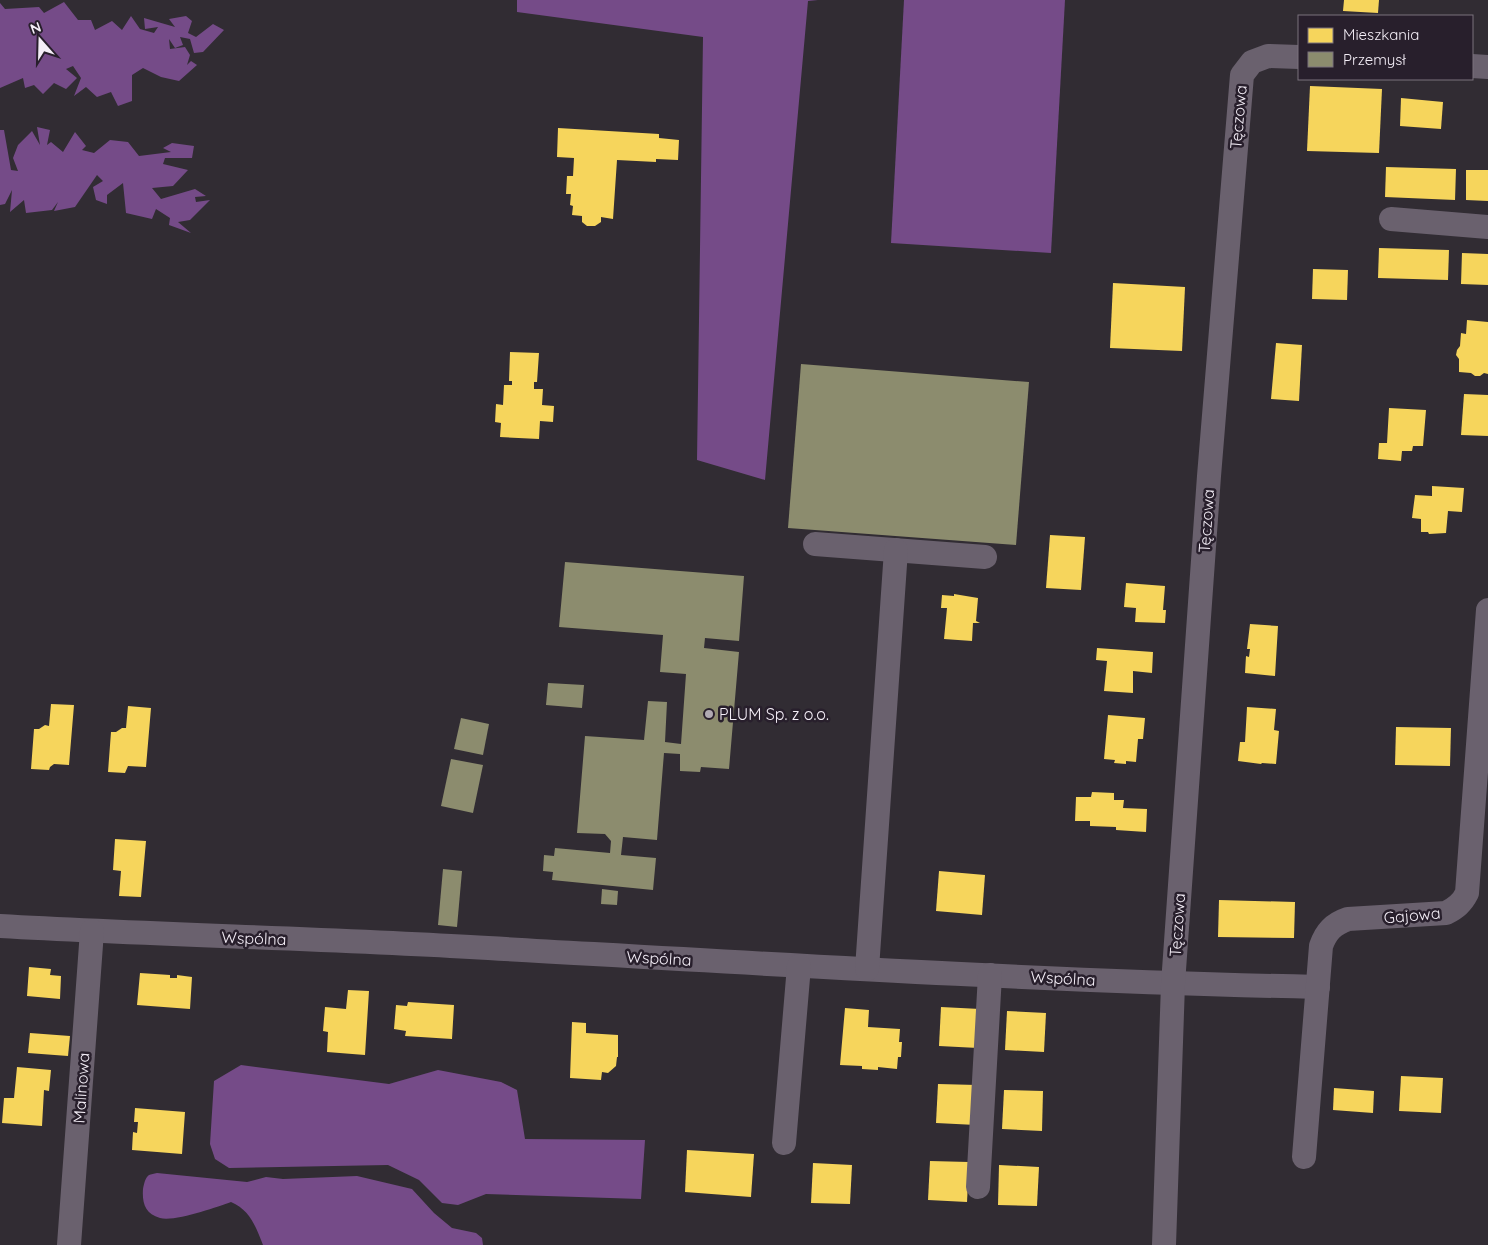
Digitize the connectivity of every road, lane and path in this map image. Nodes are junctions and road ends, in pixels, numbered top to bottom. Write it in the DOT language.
graph roads {
  1 [pos="1298,57"];
  2 [pos="1473,66"];
  3 [pos="1488,67"];
  4 [pos="1391,219"];
  5 [pos="1488,226"];
  6 [pos="815,544"];
  7 [pos="985,557"];
  8 [pos="896,560"];
  9 [pos="1488,610"];
  10 [pos="0,926"];
  11 [pos="92,931"];
  12 [pos="799,966"];
  13 [pos="867,969"];
  14 [pos="990,975"];
  15 [pos="1173,984"];
  16 [pos="1318,987"];
  17 [pos="784,1143"];
  18 [pos="1304,1157"];
  19 [pos="978,1187"];
  20 [pos="69,1245"];
  21 [pos="1164,1245"];
  1 -- 15 [label="street, Tęczowa"];
  2 -- 3 [label="street"];
  4 -- 5 [label="street"];
  6 -- 8 [label="street"];
  7 -- 8 [label="street"];
  8 -- 13 [label="street"];
  9 -- 16 [label="street, Gajowa"];
  10 -- 11 [label="street, Wspólna"];
  11 -- 12 [label="street, Wspólna"];
  11 -- 20 [label="street, Malinowa"];
  12 -- 13 [label="street, Wspólna"];
  12 -- 17 [label="street"];
  13 -- 14 [label="street, Wspólna"];
  14 -- 15 [label="street, Wspólna"];
  14 -- 19 [label="street"];
  15 -- 16 [label="street, Wspólna"];
  15 -- 21 [label="street, Tęczowa"];
  16 -- 18 [label="street, Gajowa"];
}
